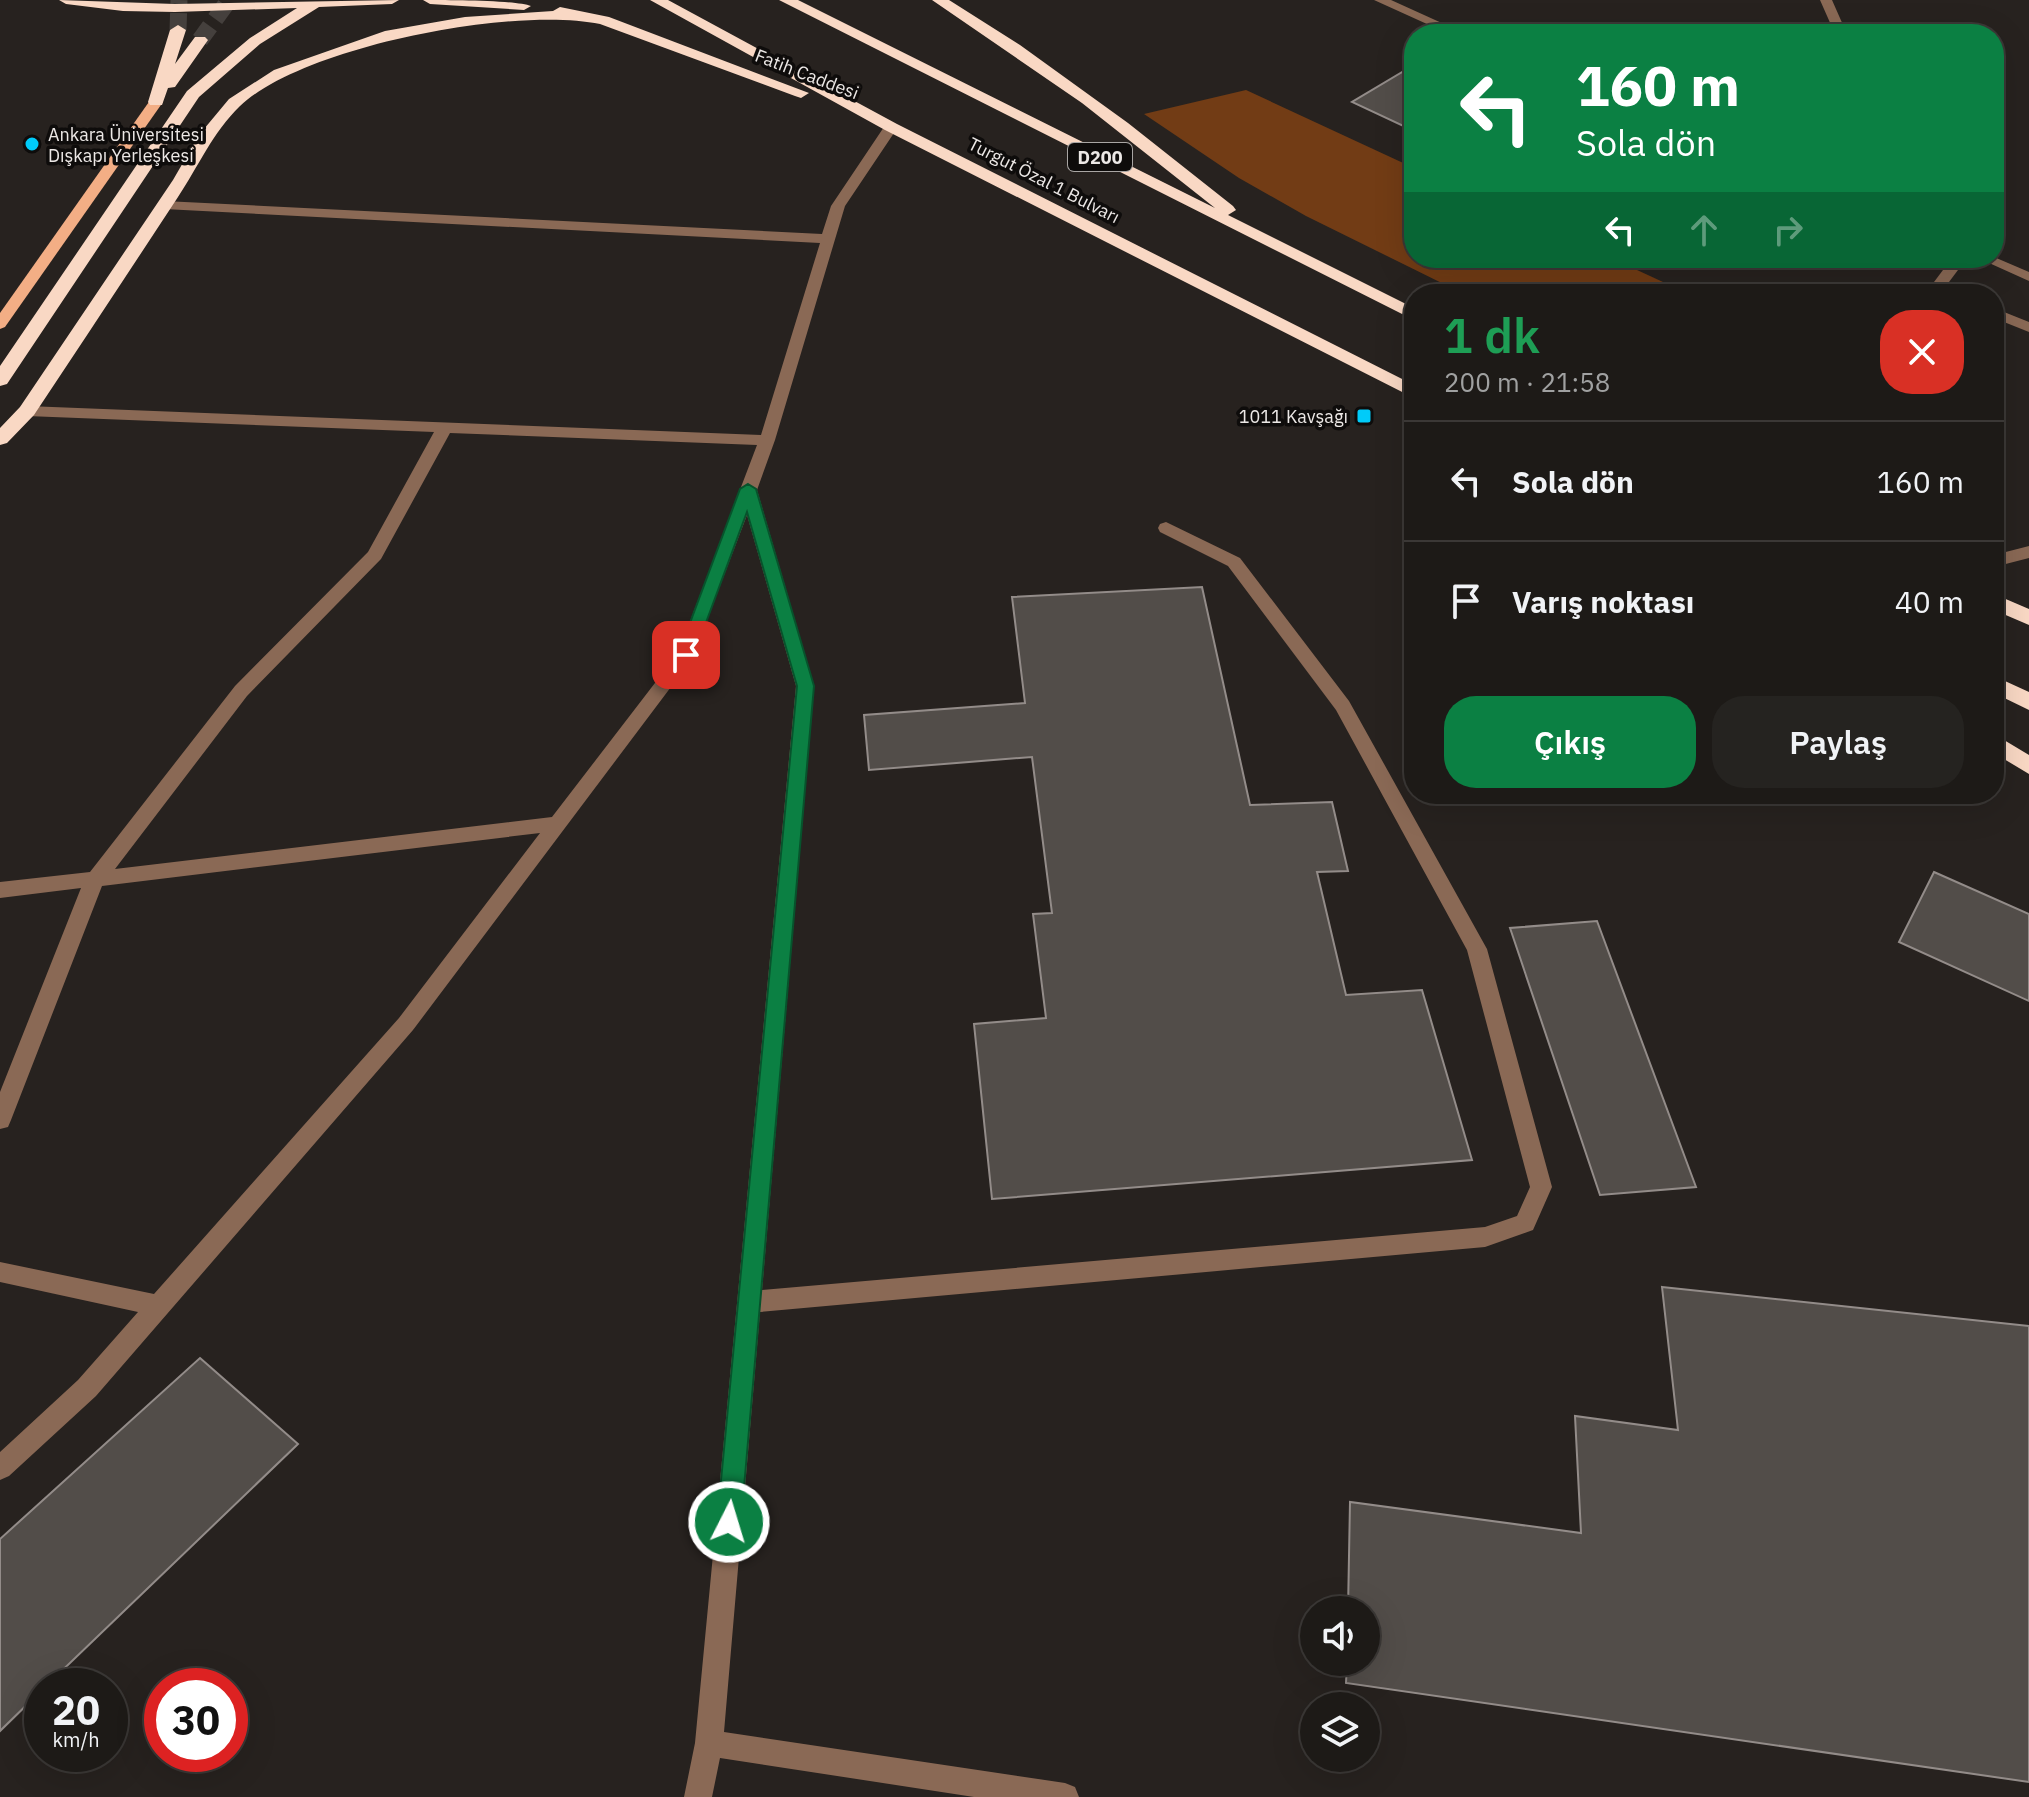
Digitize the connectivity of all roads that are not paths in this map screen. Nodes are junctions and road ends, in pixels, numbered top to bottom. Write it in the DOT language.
graph roads {
  1 [pos="66,0"];
  2 [pos="320,0"];
  3 [pos="392,0"];
  4 [pos="430,0"];
  5 [pos="598,0"];
  6 [pos="657,0"];
  7 [pos="786,0"];
  8 [pos="815,0"];
  9 [pos="939,0"];
  10 [pos="1380,0"];
  11 [pos="1826,0"];
  12 [pos="576,14"];
  13 [pos="1445,24"];
  14 [pos="1837,24"];
  15 [pos="178,30"];
  16 [pos="200,40"];
  17 [pos="708,57"];
  18 [pos="934,73"];
  19 [pos="156,102"];
  20 [pos="891,127"];
  21 [pos="164,205"];
  22 [pos="829,239"];
  23 [pos="1266,241"];
  24 [pos="2004,266"];
  25 [pos="1952,268"];
  26 [pos="2029,277"];
  27 [pos="1940,284"];
  28 [pos="1404,310"];
  29 [pos="2004,317"];
  30 [pos="0,324"];
  31 [pos="2029,327"];
  32 [pos="0,380"];
  33 [pos="1404,387"];
  34 [pos="27,411"];
  35 [pos="445,427"];
  36 [pos="0,439"];
  37 [pos="767,440"];
  38 [pos="748,489"];
  39 [pos="1166,528"];
  40 [pos="2029,552"];
  41 [pos="2004,558"];
  42 [pos="2004,606"];
  43 [pos="2029,618"];
  44 [pos="2004,689"];
  45 [pos="2029,702"];
  46 [pos="2004,749"];
  47 [pos="2029,766"];
  48 [pos="557,824"];
  49 [pos="94,881"];
  50 [pos="0,890"];
  51 [pos="0,1120"];
  52 [pos="0,1272"];
  53 [pos="749,1302"];
  54 [pos="159,1306"];
  55 [pos="0,1468"];
  56 [pos="709,1743"];
  57 [pos="698,1797"];
  58 [pos="1065,1797"];
  1 -- 3 [label="highway"];
  2 -- 32 [label="highway"];
  4 -- 12 [label="highway"];
  5 -- 17 [label="highway"];
  6 -- 20 [label="highway, Turgut Özal 1 Bulvarı"];
  7 -- 18 [label="highway, D200"];
  8 -- 18 [label="highway, D200"];
  9 -- 23 [label="highway"];
  10 -- 13 [label="street"];
  11 -- 14 [label="street"];
  12 -- 17 [label="highway"];
  12 -- 21 [label="highway"];
  15 -- 19 [label="highway"];
  16 -- 19 [label="highway"];
  17 -- 20 [label="highway, Fatih Caddesi"];
  18 -- 23 [label="highway, D200"];
  19 -- 30 [label="main road"];
  20 -- 22 [label="street"];
  20 -- 33 [label="highway, Turgut Özal 1 Bulvarı"];
  21 -- 22 [label="street"];
  21 -- 34 [label="highway"];
  22 -- 37 [label="street"];
  23 -- 28 [label="highway, D200"];
  24 -- 26 [label="street"];
  25 -- 27 [label="street"];
  29 -- 31 [label="street"];
  34 -- 35 [label="street"];
  34 -- 36 [label="highway"];
  35 -- 37 [label="street"];
  35 -- 49 [label="street"];
  37 -- 38 [label="street"];
  38 -- 48 [label="street"];
  38 -- 53 [label="street"];
  39 -- 53 [label="street"];
  40 -- 41 [label="street"];
  42 -- 43 [label="highway"];
  44 -- 45 [label="highway"];
  46 -- 47 [label="highway"];
  48 -- 49 [label="street"];
  48 -- 54 [label="street"];
  49 -- 50 [label="street"];
  49 -- 51 [label="street"];
  52 -- 54 [label="street"];
  53 -- 56 [label="street"];
  54 -- 55 [label="street"];
  56 -- 57 [label="street"];
  56 -- 58 [label="street"];
}
